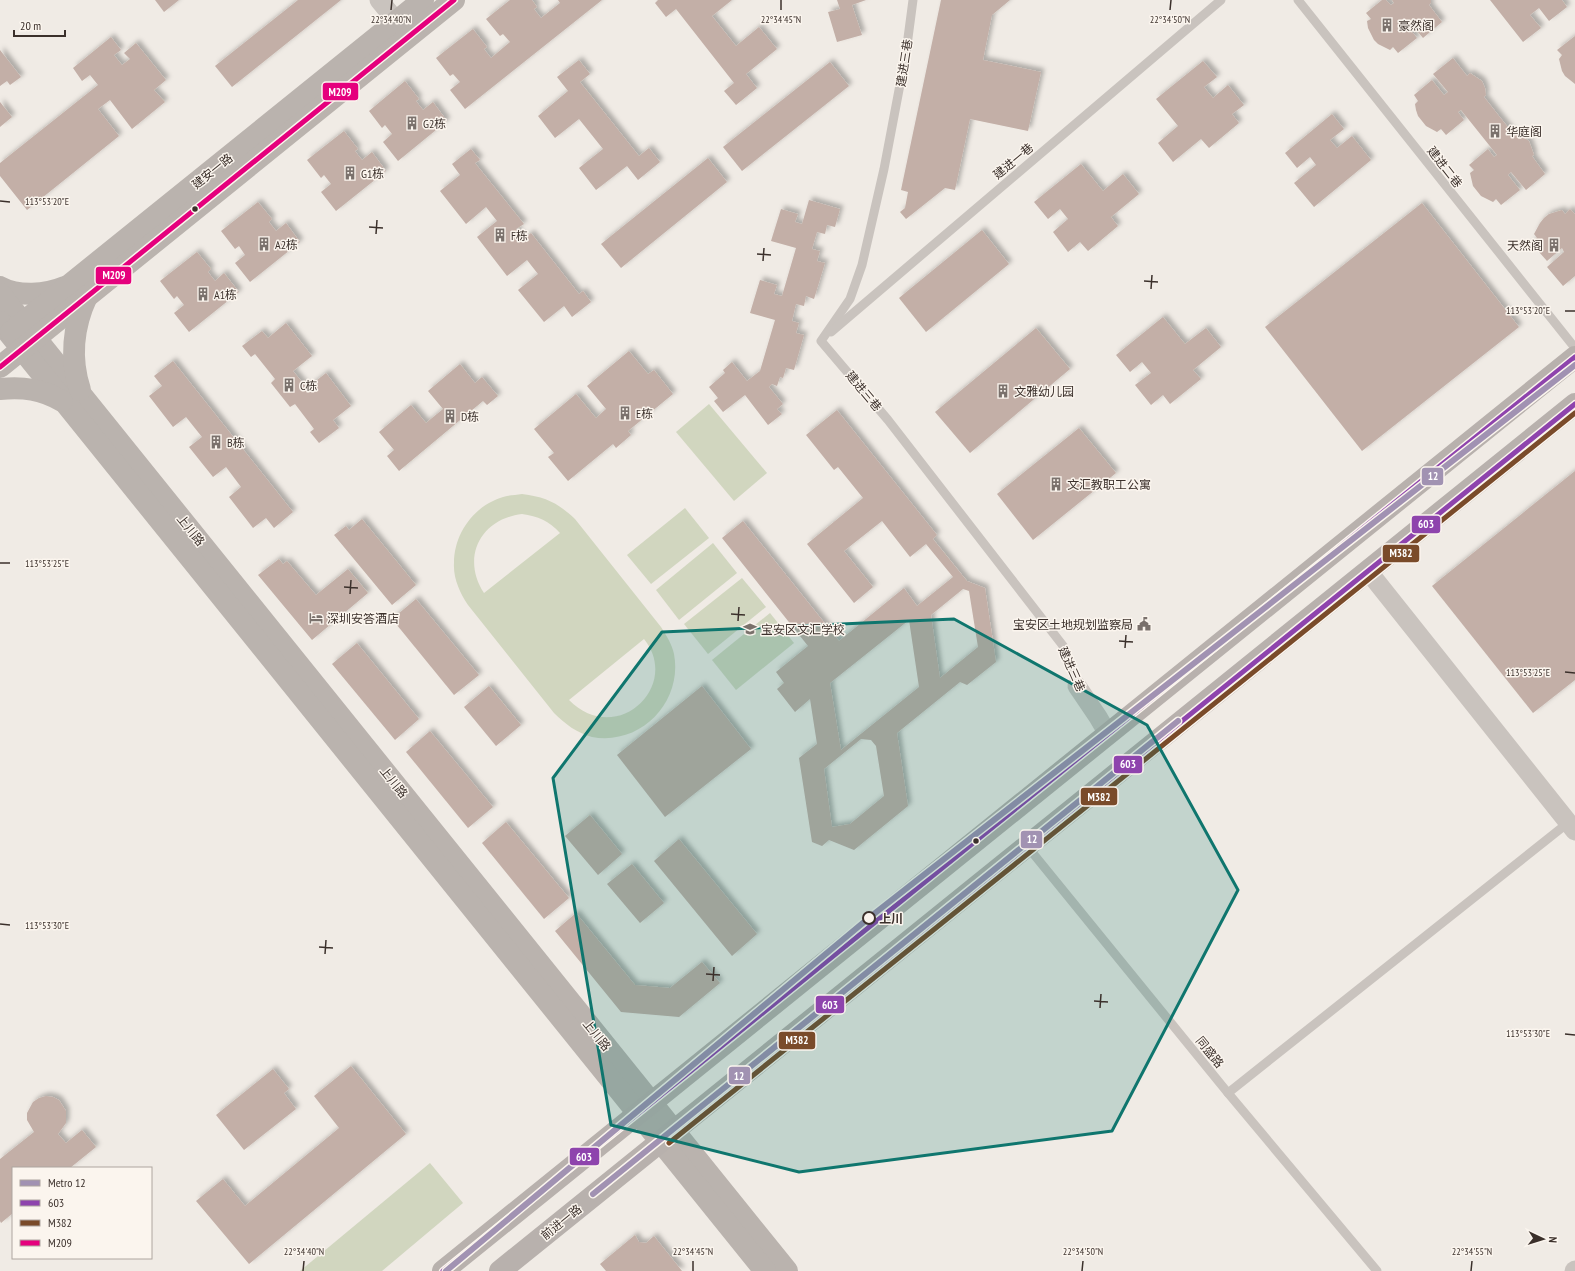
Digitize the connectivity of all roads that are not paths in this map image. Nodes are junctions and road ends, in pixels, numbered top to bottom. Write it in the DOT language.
graph roads {
  1 [pos="379,0"];
  2 [pos="423,0"];
  3 [pos="454,0"];
  4 [pos="913,0"];
  5 [pos="1221,0"];
  6 [pos="1298,0"];
  7 [pos="402,29"];
  8 [pos="0,287"];
  9 [pos="79,290"];
  10 [pos="0,294"];
  11 [pos="15,334"];
  12 [pos="821,340"];
  13 [pos="1575,348"];
  14 [pos="1575,357"];
  15 [pos="0,367"];
  16 [pos="0,388"];
  17 [pos="73,398"];
  18 [pos="1575,404"];
  19 [pos="1368,571"];
  20 [pos="1077,686"];
  21 [pos="1108,734"];
  22 [pos="1572,827"];
  23 [pos="1027,846"];
  24 [pos="1228,1093"];
  25 [pos="645,1108"];
  26 [pos="667,1136"];
  27 [pos="443,1271"];
  28 [pos="500,1271"];
  29 [pos="765,1271"];
  30 [pos="787,1271"];
  31 [pos="1377,1271"];
  1 -- 7 [label="street"];
  2 -- 7 [label="main road, 建安一路"];
  3 -- 7 [label="main road, 建安一路"];
  4 -- 12 [label="lane, 建进三巷"];
  5 -- 12 [label="lane, 建进一巷"];
  6 -- 13 [label="lane, 建进二巷"];
  7 -- 9 [label="main road, 建安一路"];
  8 -- 9 [label="main road"];
  9 -- 11 [label="main road, 建安一路"];
  9 -- 17 [label="main road"];
  10 -- 11 [label="main road, 上川路"];
  11 -- 15 [label="main road, 建安一路"];
  11 -- 17 [label="main road, 上川路"];
  12 -- 20 [label="lane, 建进三巷"];
  14 -- 21 [label="main road"];
  16 -- 17 [label="main road"];
  17 -- 25 [label="main road, 上川路"];
  18 -- 19 [label="main road, 前进一路"];
  19 -- 22 [label="street"];
  19 -- 23 [label="main road, 前进一路"];
  20 -- 21 [label="street, 建进三巷"];
  21 -- 25 [label="main road"];
  22 -- 24 [label="lane"];
  23 -- 24 [label="lane, 同盛路"];
  23 -- 26 [label="main road, 前进一路"];
  24 -- 31 [label="lane, 同盛路"];
  25 -- 26 [label="main road, 上川路"];
  25 -- 27 [label="main road"];
  26 -- 28 [label="main road, 前进一路"];
  26 -- 29 [label="main road, 上川路"];
  26 -- 30 [label="main road, 上川路"];
}
